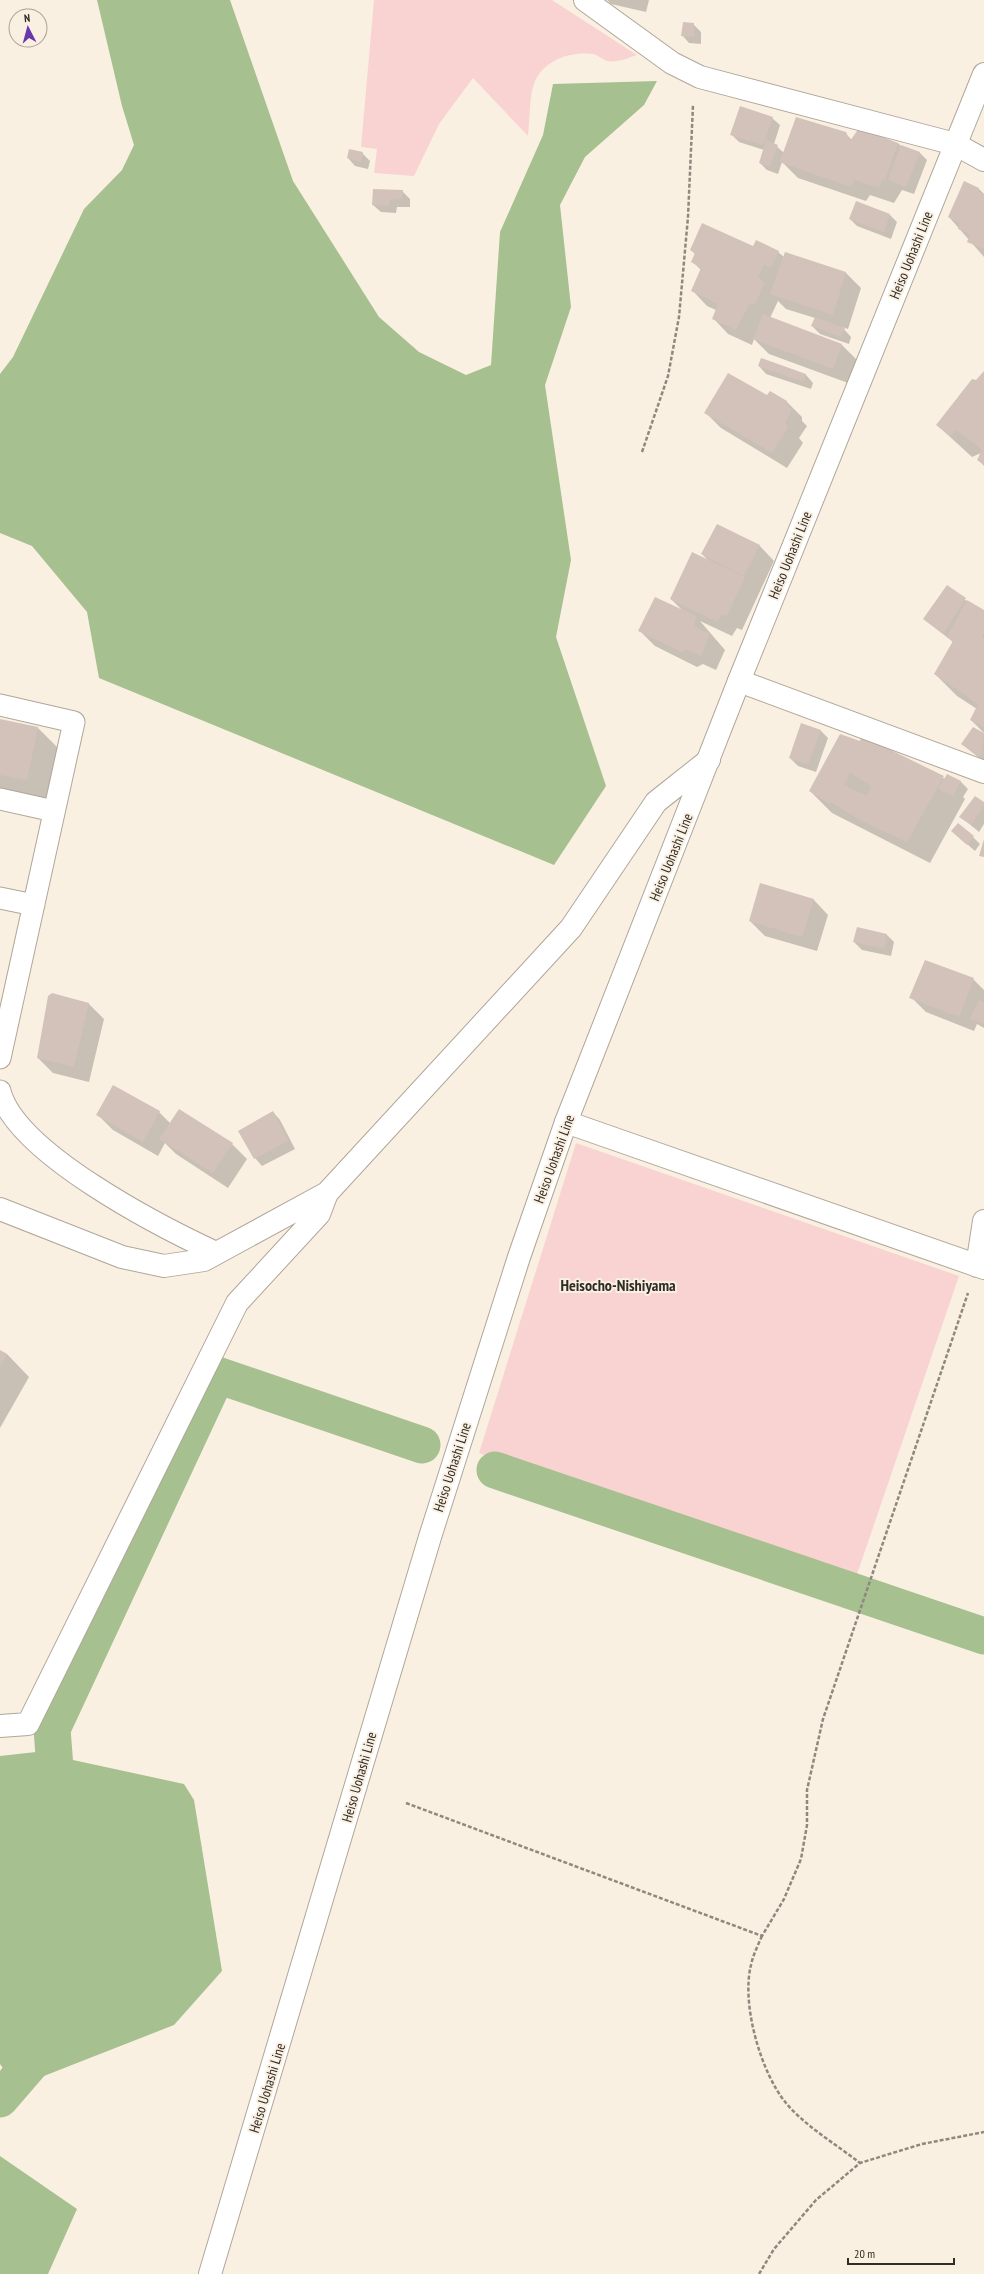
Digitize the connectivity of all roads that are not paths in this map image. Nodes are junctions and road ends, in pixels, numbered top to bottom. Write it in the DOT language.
graph roads {
  1 [pos="585,0"];
  2 [pos="984,74"];
  3 [pos="955,144"];
  4 [pos="984,160"];
  5 [pos="739,681"];
  6 [pos="0,705"];
  7 [pos="709,760"];
  8 [pos="984,772"];
  9 [pos="0,799"];
  10 [pos="54,811"];
  11 [pos="0,898"];
  12 [pos="34,905"];
  13 [pos="0,1058"];
  14 [pos="0,1091"];
  15 [pos="566,1122"];
  16 [pos="327,1193"];
  17 [pos="0,1209"];
  18 [pos="984,1221"];
  19 [pos="217,1253"];
  20 [pos="980,1267"];
  21 [pos="0,1726"];
  22 [pos="210,2274"];
  1 -- 3 [label="street"];
  2 -- 3 [label="street, Heiso Uohashi Line"];
  3 -- 4 [label="street"];
  3 -- 5 [label="street, Heiso Uohashi Line"];
  5 -- 7 [label="street, Heiso Uohashi Line"];
  5 -- 8 [label="street"];
  6 -- 10 [label="lane"];
  7 -- 15 [label="street, Heiso Uohashi Line"];
  7 -- 16 [label="street"];
  9 -- 10 [label="lane"];
  10 -- 12 [label="lane"];
  11 -- 12 [label="lane"];
  12 -- 13 [label="lane"];
  14 -- 19 [label="lane"];
  15 -- 20 [label="street"];
  15 -- 22 [label="street, Heiso Uohashi Line"];
  16 -- 19 [label="street"];
  16 -- 21 [label="street"];
  17 -- 19 [label="street"];
  18 -- 20 [label="street"];
}
